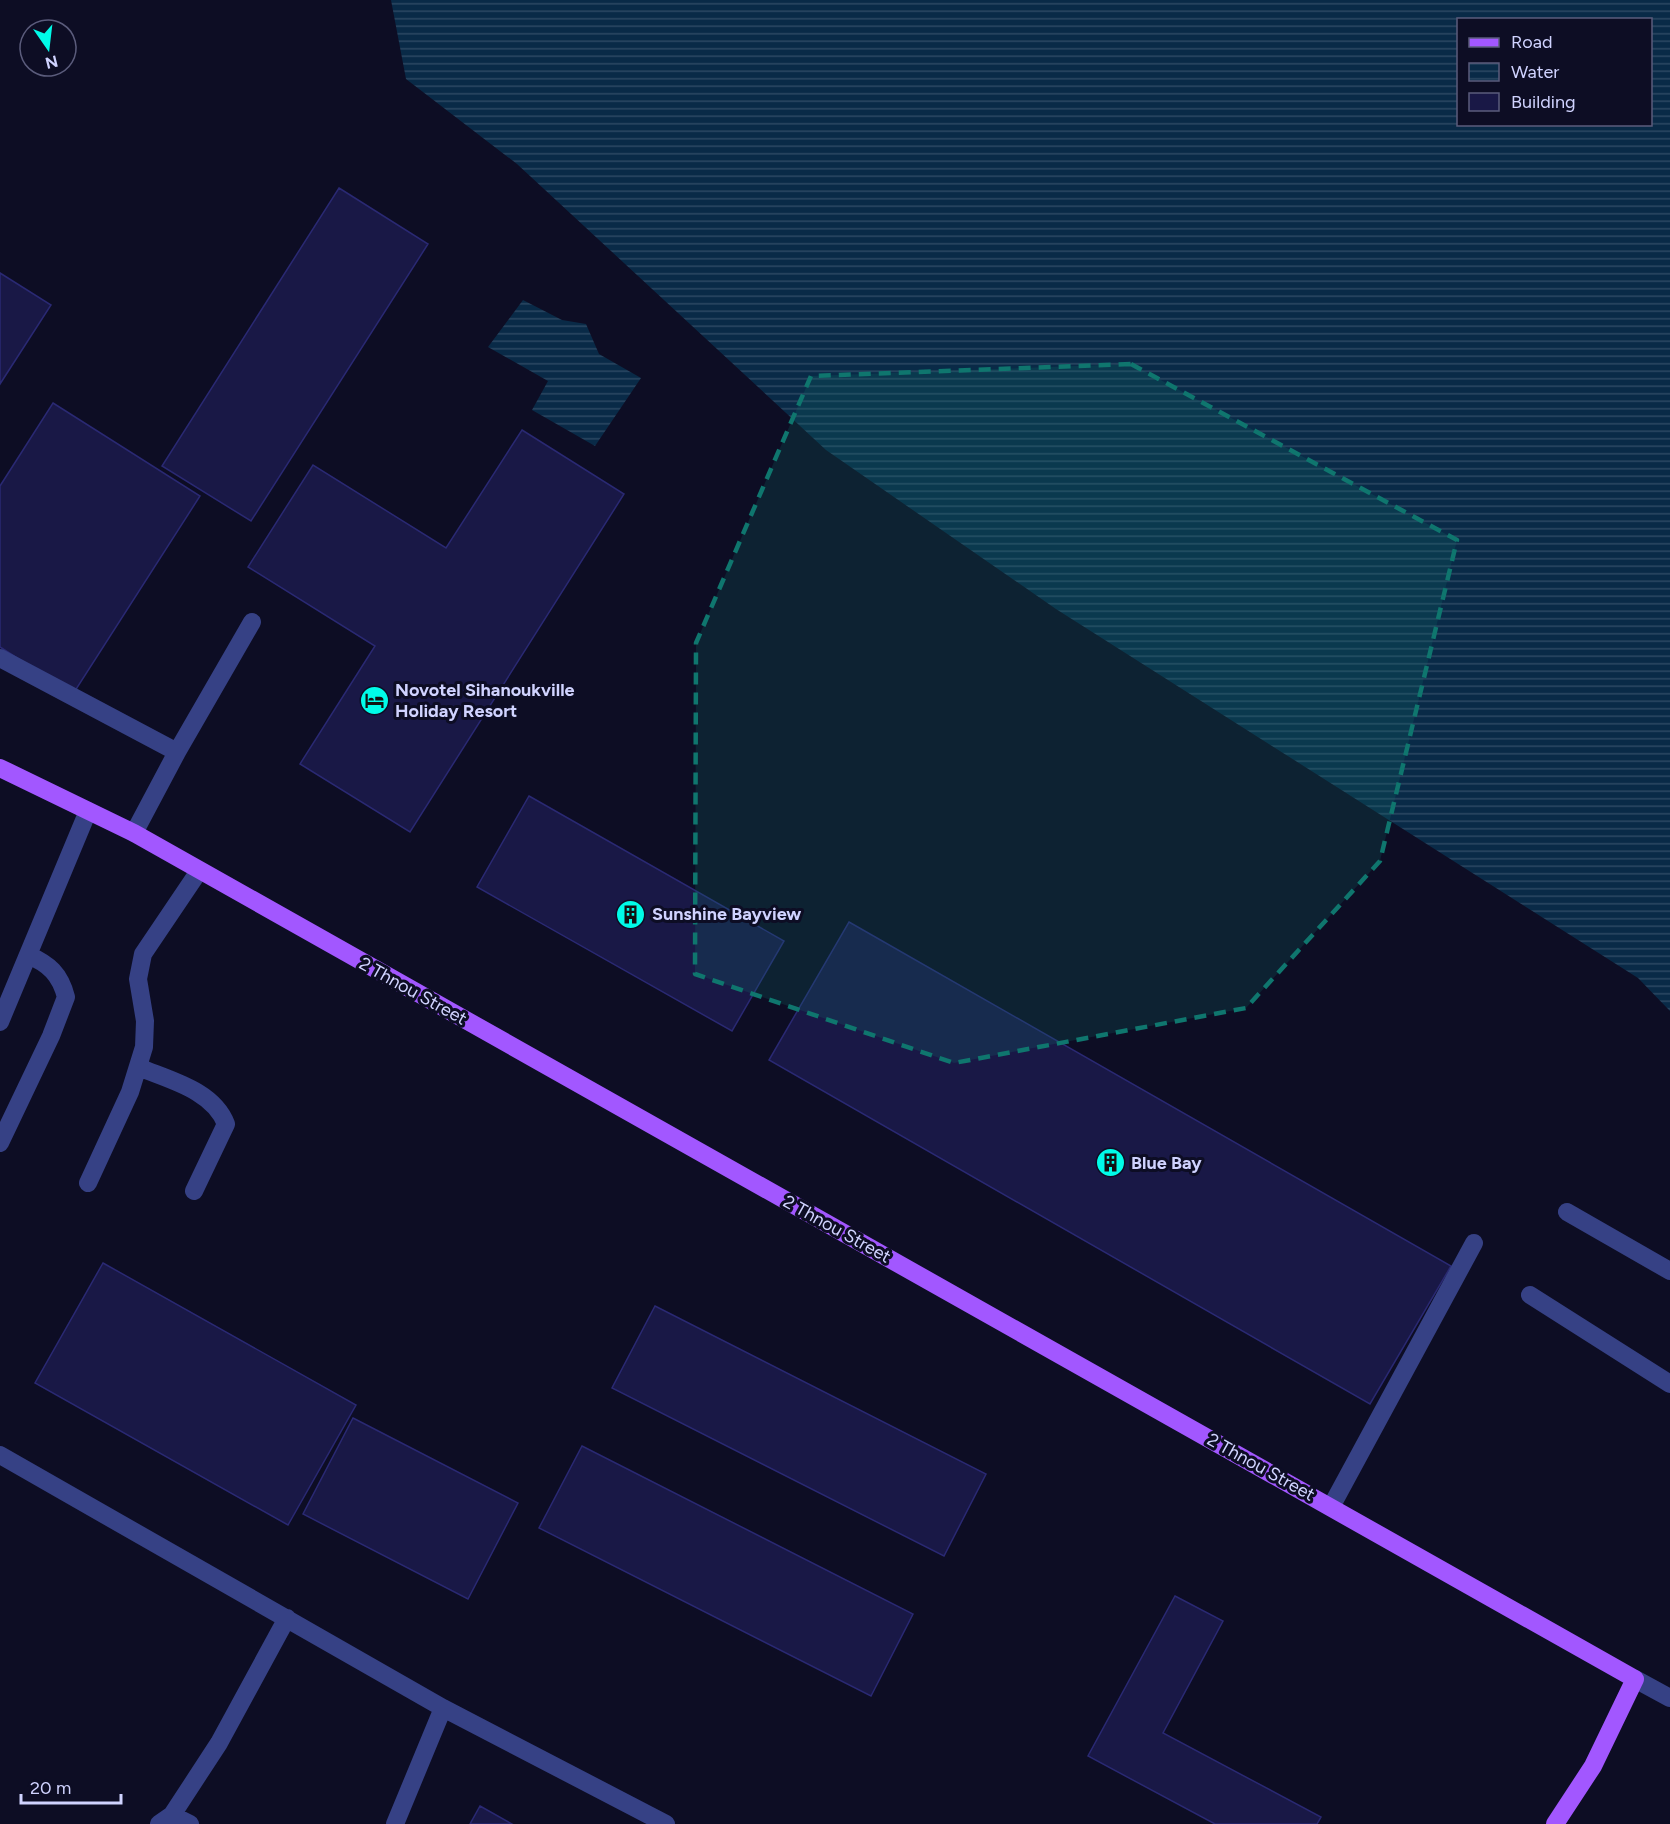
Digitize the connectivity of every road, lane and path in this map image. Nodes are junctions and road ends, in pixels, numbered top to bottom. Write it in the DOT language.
graph roads {
  1 [pos="252,622"];
  2 [pos="0,658"];
  3 [pos="177,752"];
  4 [pos="0,768"];
  5 [pos="88,811"];
  6 [pos="134,832"];
  7 [pos="199,871"];
  8 [pos="28,955"];
  9 [pos="0,1022"];
  10 [pos="138,1067"];
  11 [pos="0,1143"];
  12 [pos="88,1183"];
  13 [pos="194,1191"];
  14 [pos="1567,1212"];
  15 [pos="1474,1243"];
  16 [pos="1670,1271"];
  17 [pos="1530,1295"];
  18 [pos="1670,1384"];
  19 [pos="0,1455"];
  20 [pos="1331,1507"];
  21 [pos="287,1618"];
  22 [pos="1635,1679"];
  23 [pos="1668,1693"];
  24 [pos="443,1708"];
  25 [pos="166,1820"];
  26 [pos="190,1824"];
  27 [pos="395,1824"];
  28 [pos="666,1824"];
  29 [pos="1555,1824"];
  1 -- 3 [label="street"];
  2 -- 3 [label="street"];
  3 -- 6 [label="street"];
  4 -- 5 [label="main road, 2 Thnou Street"];
  5 -- 6 [label="main road, 2 Thnou Street"];
  5 -- 8 [label="street"];
  6 -- 7 [label="main road, 2 Thnou Street"];
  7 -- 10 [label="street"];
  7 -- 20 [label="main road, 2 Thnou Street"];
  8 -- 9 [label="street"];
  8 -- 11 [label="street"];
  10 -- 12 [label="street"];
  10 -- 13 [label="street"];
  14 -- 16 [label="street"];
  15 -- 20 [label="street"];
  17 -- 18 [label="street"];
  19 -- 21 [label="street"];
  20 -- 22 [label="main road, 2 Thnou Street"];
  21 -- 24 [label="street"];
  21 -- 25 [label="street"];
  22 -- 23 [label="street, 2 Thnou Street"];
  22 -- 29 [label="main road"];
  24 -- 27 [label="street"];
  24 -- 28 [label="street"];
  25 -- 26 [label="street"];
}
